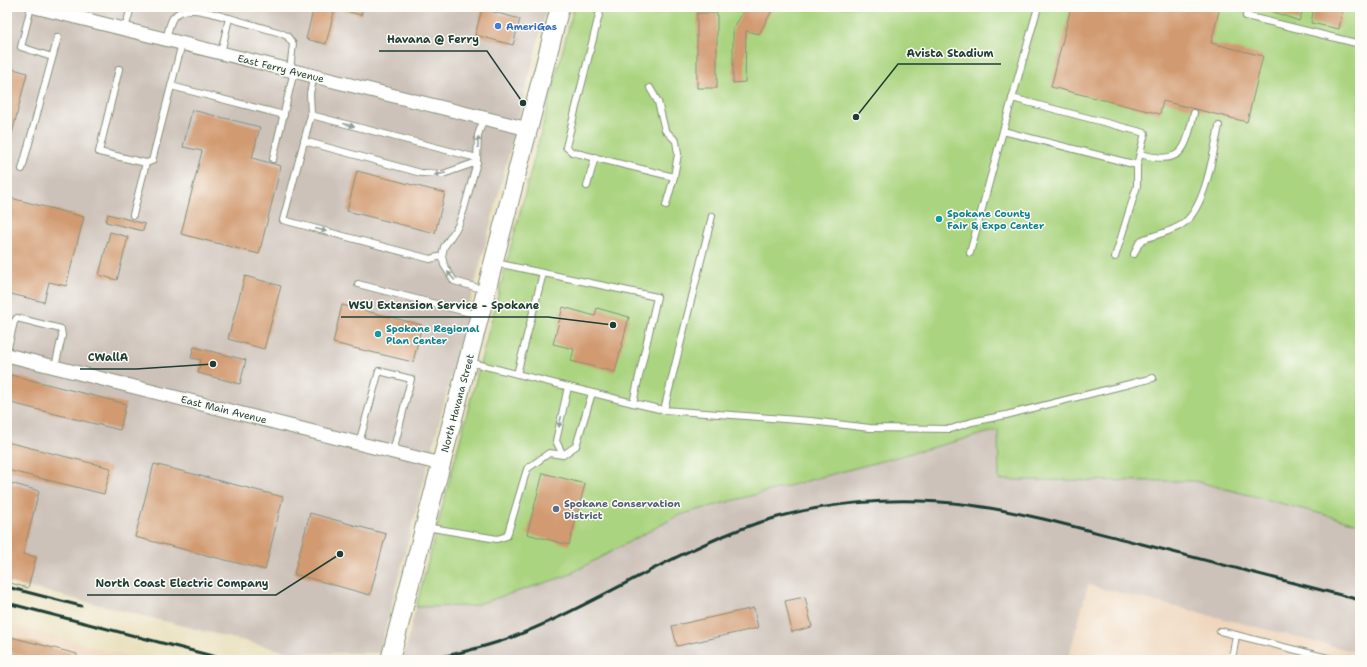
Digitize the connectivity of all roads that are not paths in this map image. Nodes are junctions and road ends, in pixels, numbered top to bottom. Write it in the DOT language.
graph roads {
  1 [pos="31,7"];
  2 [pos="35,7"];
  3 [pos="131,7"];
  4 [pos="560,7"];
  5 [pos="601,7"];
  6 [pos="1038,7"];
  7 [pos="1248,7"];
  8 [pos="50,9"];
  9 [pos="229,18"];
  10 [pos="125,29"];
  11 [pos="58,37"];
  12 [pos="166,39"];
  13 [pos="182,43"];
  14 [pos="1360,44"];
  15 [pos="221,53"];
  16 [pos="52,57"];
  17 [pos="119,69"];
  18 [pos="292,71"];
  19 [pos="314,76"];
  20 [pos="171,86"];
  21 [pos="650,88"];
  22 [pos="1012,98"];
  23 [pos="1194,113"];
  24 [pos="284,114"];
  25 [pos="311,115"];
  26 [pos="484,118"];
  27 [pos="1219,126"];
  28 [pos="528,129"];
  29 [pos="1003,131"];
  30 [pos="304,141"];
  31 [pos="1140,154"];
  32 [pos="595,157"];
  33 [pos="273,159"];
  34 [pos="477,160"];
  35 [pos="146,164"];
  36 [pos="1137,165"];
  37 [pos="22,169"];
  38 [pos="674,177"];
  39 [pos="587,186"];
  40 [pos="666,205"];
  41 [pos="133,214"];
  42 [pos="712,216"];
  43 [pos="970,253"];
  44 [pos="1134,254"];
  45 [pos="442,256"];
  46 [pos="1115,257"];
  47 [pos="493,262"];
  48 [pos="543,273"];
  49 [pos="358,284"];
  50 [pos="486,290"];
  51 [pos="480,316"];
  52 [pos="7,351"];
  53 [pos="7,354"];
  54 [pos="468,362"];
  55 [pos="55,367"];
  56 [pos="517,374"];
  57 [pos="1153,378"];
  58 [pos="568,387"];
  59 [pos="592,393"];
  60 [pos="633,403"];
  61 [pos="664,410"];
  62 [pos="360,443"];
  63 [pos="392,452"];
  64 [pos="563,455"];
  65 [pos="441,464"];
  66 [pos="425,527"];
  67 [pos="1220,631"];
  68 [pos="1236,635"];
  69 [pos="390,660"];
  70 [pos="1232,660"];
  71 [pos="1336,660"];
  1 -- 16 [label="lane"];
  2 -- 8 [label="street, East Ferry Avenue"];
  3 -- 10 [label="lane"];
  4 -- 28 [label="street, North Havana Street"];
  5 -- 32 [label="lane"];
  6 -- 22 [label="lane"];
  7 -- 14 [label="lane"];
  8 -- 10 [label="street, East Ferry Avenue"];
  9 -- 12 [label="lane"];
  9 -- 15 [label="lane"];
  9 -- 18 [label="lane"];
  10 -- 12 [label="street, East Ferry Avenue"];
  11 -- 16 [label="lane"];
  12 -- 13 [label="street, East Ferry Avenue"];
  13 -- 15 [label="street, East Ferry Avenue"];
  13 -- 20 [label="lane"];
  15 -- 18 [label="street, East Ferry Avenue"];
  16 -- 37 [label="lane"];
  17 -- 35 [label="lane"];
  18 -- 19 [label="street, East Ferry Avenue"];
  18 -- 24 [label="lane"];
  19 -- 25 [label="lane"];
  19 -- 26 [label="street, East Ferry Avenue"];
  20 -- 24 [label="lane"];
  20 -- 35 [label="lane"];
  21 -- 38 [label="lane"];
  22 -- 29 [label="lane"];
  22 -- 31 [label="lane"];
  23 -- 31 [label="lane"];
  24 -- 33 [label="lane"];
  25 -- 30 [label="lane"];
  25 -- 34 [label="lane, one-way"];
  26 -- 28 [label="street, East Ferry Avenue"];
  34 -- 26 [label="lane, one-way"];
  27 -- 44 [label="lane"];
  28 -- 47 [label="street, North Havana Street"];
  29 -- 36 [label="lane"];
  29 -- 43 [label="lane"];
  34 -- 30 [label="lane, one-way"];
  30 -- 45 [label="lane, one-way"];
  31 -- 36 [label="lane"];
  32 -- 38 [label="lane"];
  32 -- 39 [label="lane"];
  34 -- 45 [label="lane"];
  35 -- 41 [label="lane"];
  36 -- 46 [label="lane"];
  38 -- 40 [label="lane"];
  42 -- 61 [label="lane"];
  50 -- 45 [label="lane, one-way"];
  47 -- 48 [label="lane"];
  47 -- 50 [label="street, North Havana Street"];
  48 -- 56 [label="lane"];
  48 -- 60 [label="lane"];
  49 -- 51 [label="lane"];
  50 -- 51 [label="street, North Havana Street"];
  51 -- 54 [label="street, North Havana Street"];
  52 -- 55 [label="lane"];
  53 -- 55 [label="street, East Main Avenue"];
  54 -- 56 [label="lane"];
  54 -- 65 [label="street, North Havana Street"];
  55 -- 62 [label="street, East Main Avenue"];
  56 -- 58 [label="lane"];
  57 -- 61 [label="lane"];
  58 -- 59 [label="lane"];
  58 -- 64 [label="lane, one-way"];
  59 -- 60 [label="lane"];
  59 -- 64 [label="lane"];
  60 -- 61 [label="lane"];
  62 -- 63 [label="street, East Main Avenue"];
  62 -- 63 [label="lane"];
  63 -- 65 [label="street, East Main Avenue"];
  64 -- 66 [label="lane"];
  65 -- 66 [label="street, North Havana Street"];
  66 -- 69 [label="street, North Havana Street"];
  67 -- 68 [label="lane"];
  68 -- 70 [label="lane"];
  68 -- 71 [label="lane"];
}
